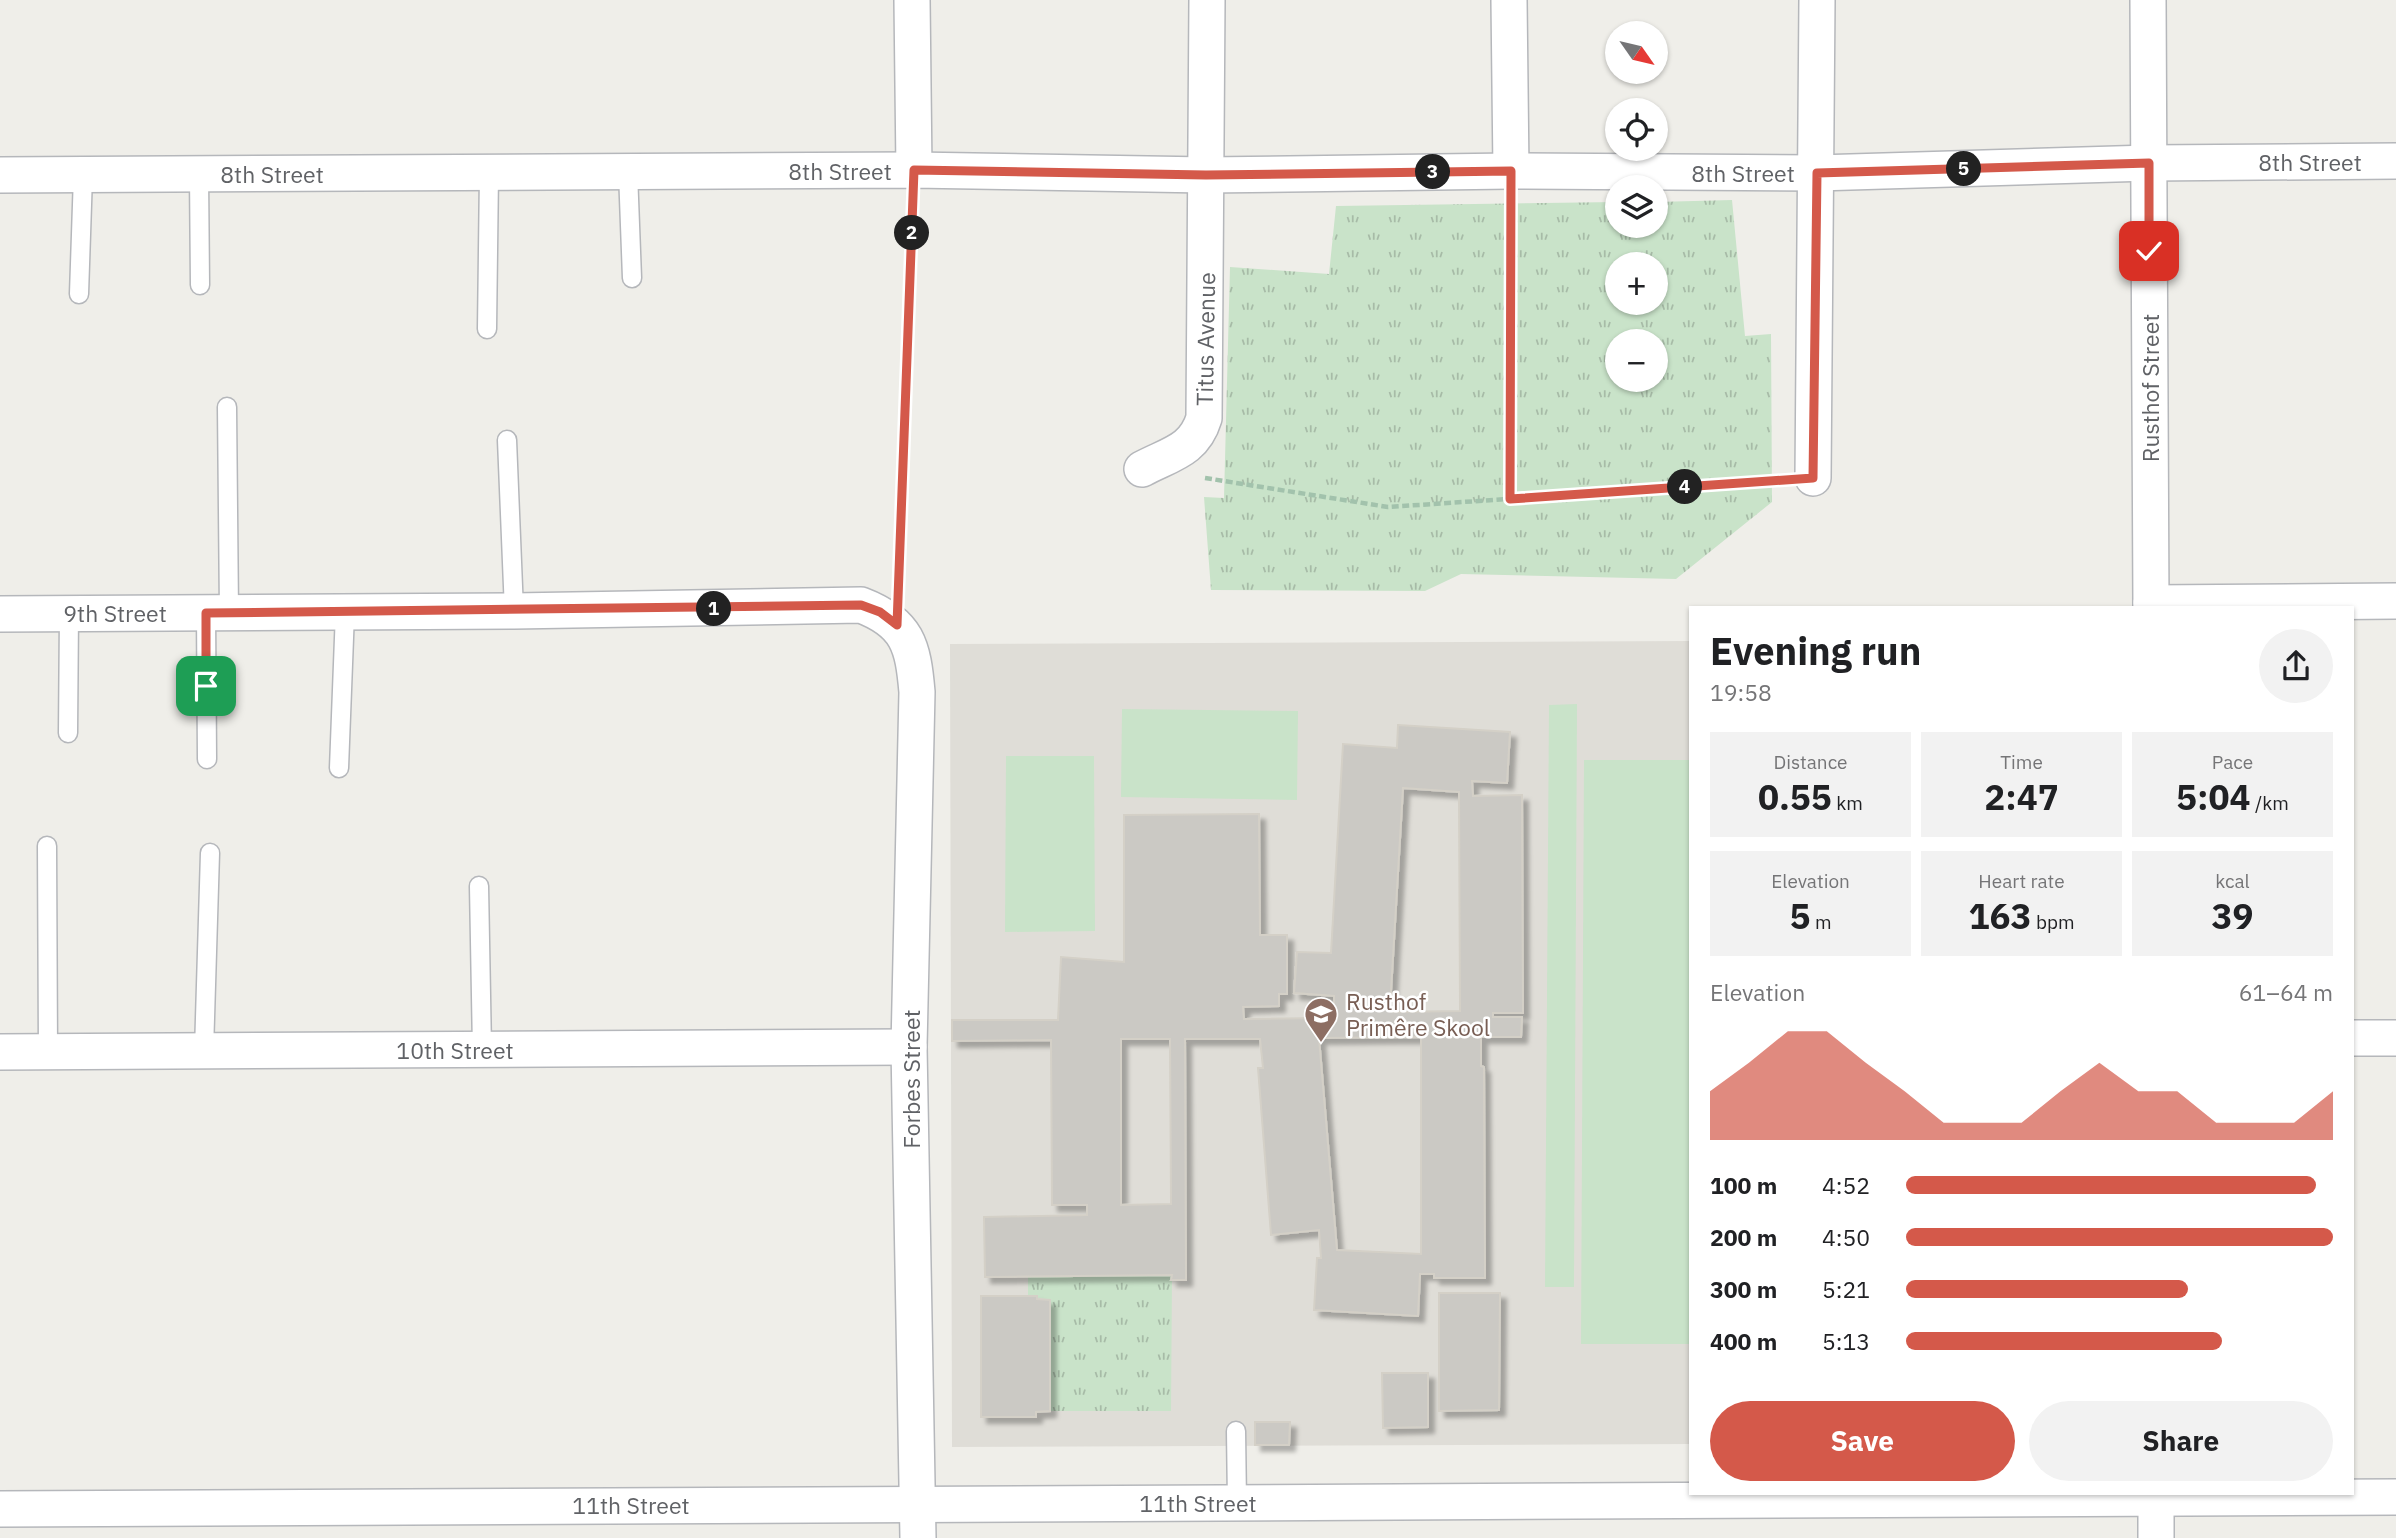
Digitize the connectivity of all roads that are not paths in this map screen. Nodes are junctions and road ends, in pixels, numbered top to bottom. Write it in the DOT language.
graph roads {
  1 [pos="912,0"];
  2 [pos="1207,0"];
  3 [pos="1509,0"];
  4 [pos="1817,0"];
  5 [pos="2148,0"];
  6 [pos="2396,161"];
  7 [pos="2149,163"];
  8 [pos="914,170"];
  9 [pos="1511,171"];
  10 [pos="628,172"];
  11 [pos="489,173"];
  12 [pos="1817,173"];
  13 [pos="199,174"];
  14 [pos="0,175"];
  15 [pos="83,175"];
  16 [pos="1206,175"];
  17 [pos="632,278"];
  18 [pos="201,285"];
  19 [pos="79,294"];
  20 [pos="487,329"];
  21 [pos="227,407"];
  22 [pos="507,440"];
  23 [pos="1142,468"];
  24 [pos="1813,478"];
  25 [pos="2396,601"];
  26 [pos="2151,605"];
  27 [pos="514,611"];
  28 [pos="345,612"];
  29 [pos="69,613"];
  30 [pos="218,613"];
  31 [pos="0,614"];
  32 [pos="897,625"];
  33 [pos="68,733"];
  34 [pos="207,759"];
  35 [pos="339,768"];
  36 [pos="47,846"];
  37 [pos="210,853"];
  38 [pos="479,886"];
  39 [pos="2354,1038"];
  40 [pos="2396,1038"];
  41 [pos="909,1047"];
  42 [pos="482,1050"];
  43 [pos="204,1051"];
  44 [pos="0,1052"];
  45 [pos="48,1052"];
  46 [pos="1236,1431"];
  47 [pos="2155,1496"];
  48 [pos="2396,1497"];
  49 [pos="1237,1503"];
  50 [pos="919,1504"];
  51 [pos="0,1509"];
  52 [pos="918,1538"];
  53 [pos="2156,1538"];
  1 -- 8 [label="street"];
  2 -- 16 [label="street, Titus Avenue"];
  3 -- 9 [label="street"];
  4 -- 12 [label="street"];
  5 -- 7 [label="street, Rusthof Street"];
  6 -- 7 [label="street, 8th Street"];
  7 -- 12 [label="street, 8th Street"];
  7 -- 26 [label="street, Rusthof Street"];
  8 -- 10 [label="street, 8th Street"];
  8 -- 16 [label="street, 8th Street"];
  9 -- 12 [label="street, 8th Street"];
  9 -- 16 [label="street, 8th Street"];
  10 -- 11 [label="street, 8th Street"];
  10 -- 17 [label="lane"];
  11 -- 13 [label="street, 8th Street"];
  11 -- 20 [label="lane"];
  12 -- 24 [label="street"];
  13 -- 15 [label="street, 8th Street"];
  13 -- 18 [label="lane"];
  14 -- 15 [label="street, 8th Street"];
  15 -- 19 [label="lane"];
  16 -- 23 [label="street, Titus Avenue"];
  21 -- 30 [label="lane"];
  22 -- 27 [label="lane"];
  25 -- 26 [label="street"];
  27 -- 28 [label="street, 9th Street"];
  27 -- 32 [label="street, 9th Street"];
  28 -- 30 [label="street, 9th Street"];
  28 -- 35 [label="lane"];
  29 -- 30 [label="street, 9th Street"];
  29 -- 31 [label="street, 9th Street"];
  29 -- 33 [label="lane"];
  30 -- 34 [label="lane"];
  32 -- 41 [label="street, Forbes Street"];
  36 -- 45 [label="lane"];
  37 -- 43 [label="lane"];
  38 -- 42 [label="lane"];
  39 -- 40 [label="street"];
  41 -- 42 [label="street, 10th Street"];
  41 -- 50 [label="street, Forbes Street"];
  42 -- 43 [label="street, 10th Street"];
  43 -- 45 [label="street, 10th Street"];
  44 -- 45 [label="street, 10th Street"];
  46 -- 49 [label="lane"];
  47 -- 48 [label="street, 11th Street"];
  47 -- 49 [label="street, 11th Street"];
  47 -- 53 [label="street"];
  49 -- 50 [label="street, 11th Street"];
  50 -- 51 [label="street, 11th Street"];
  50 -- 52 [label="street, Forbes Street"];
}
